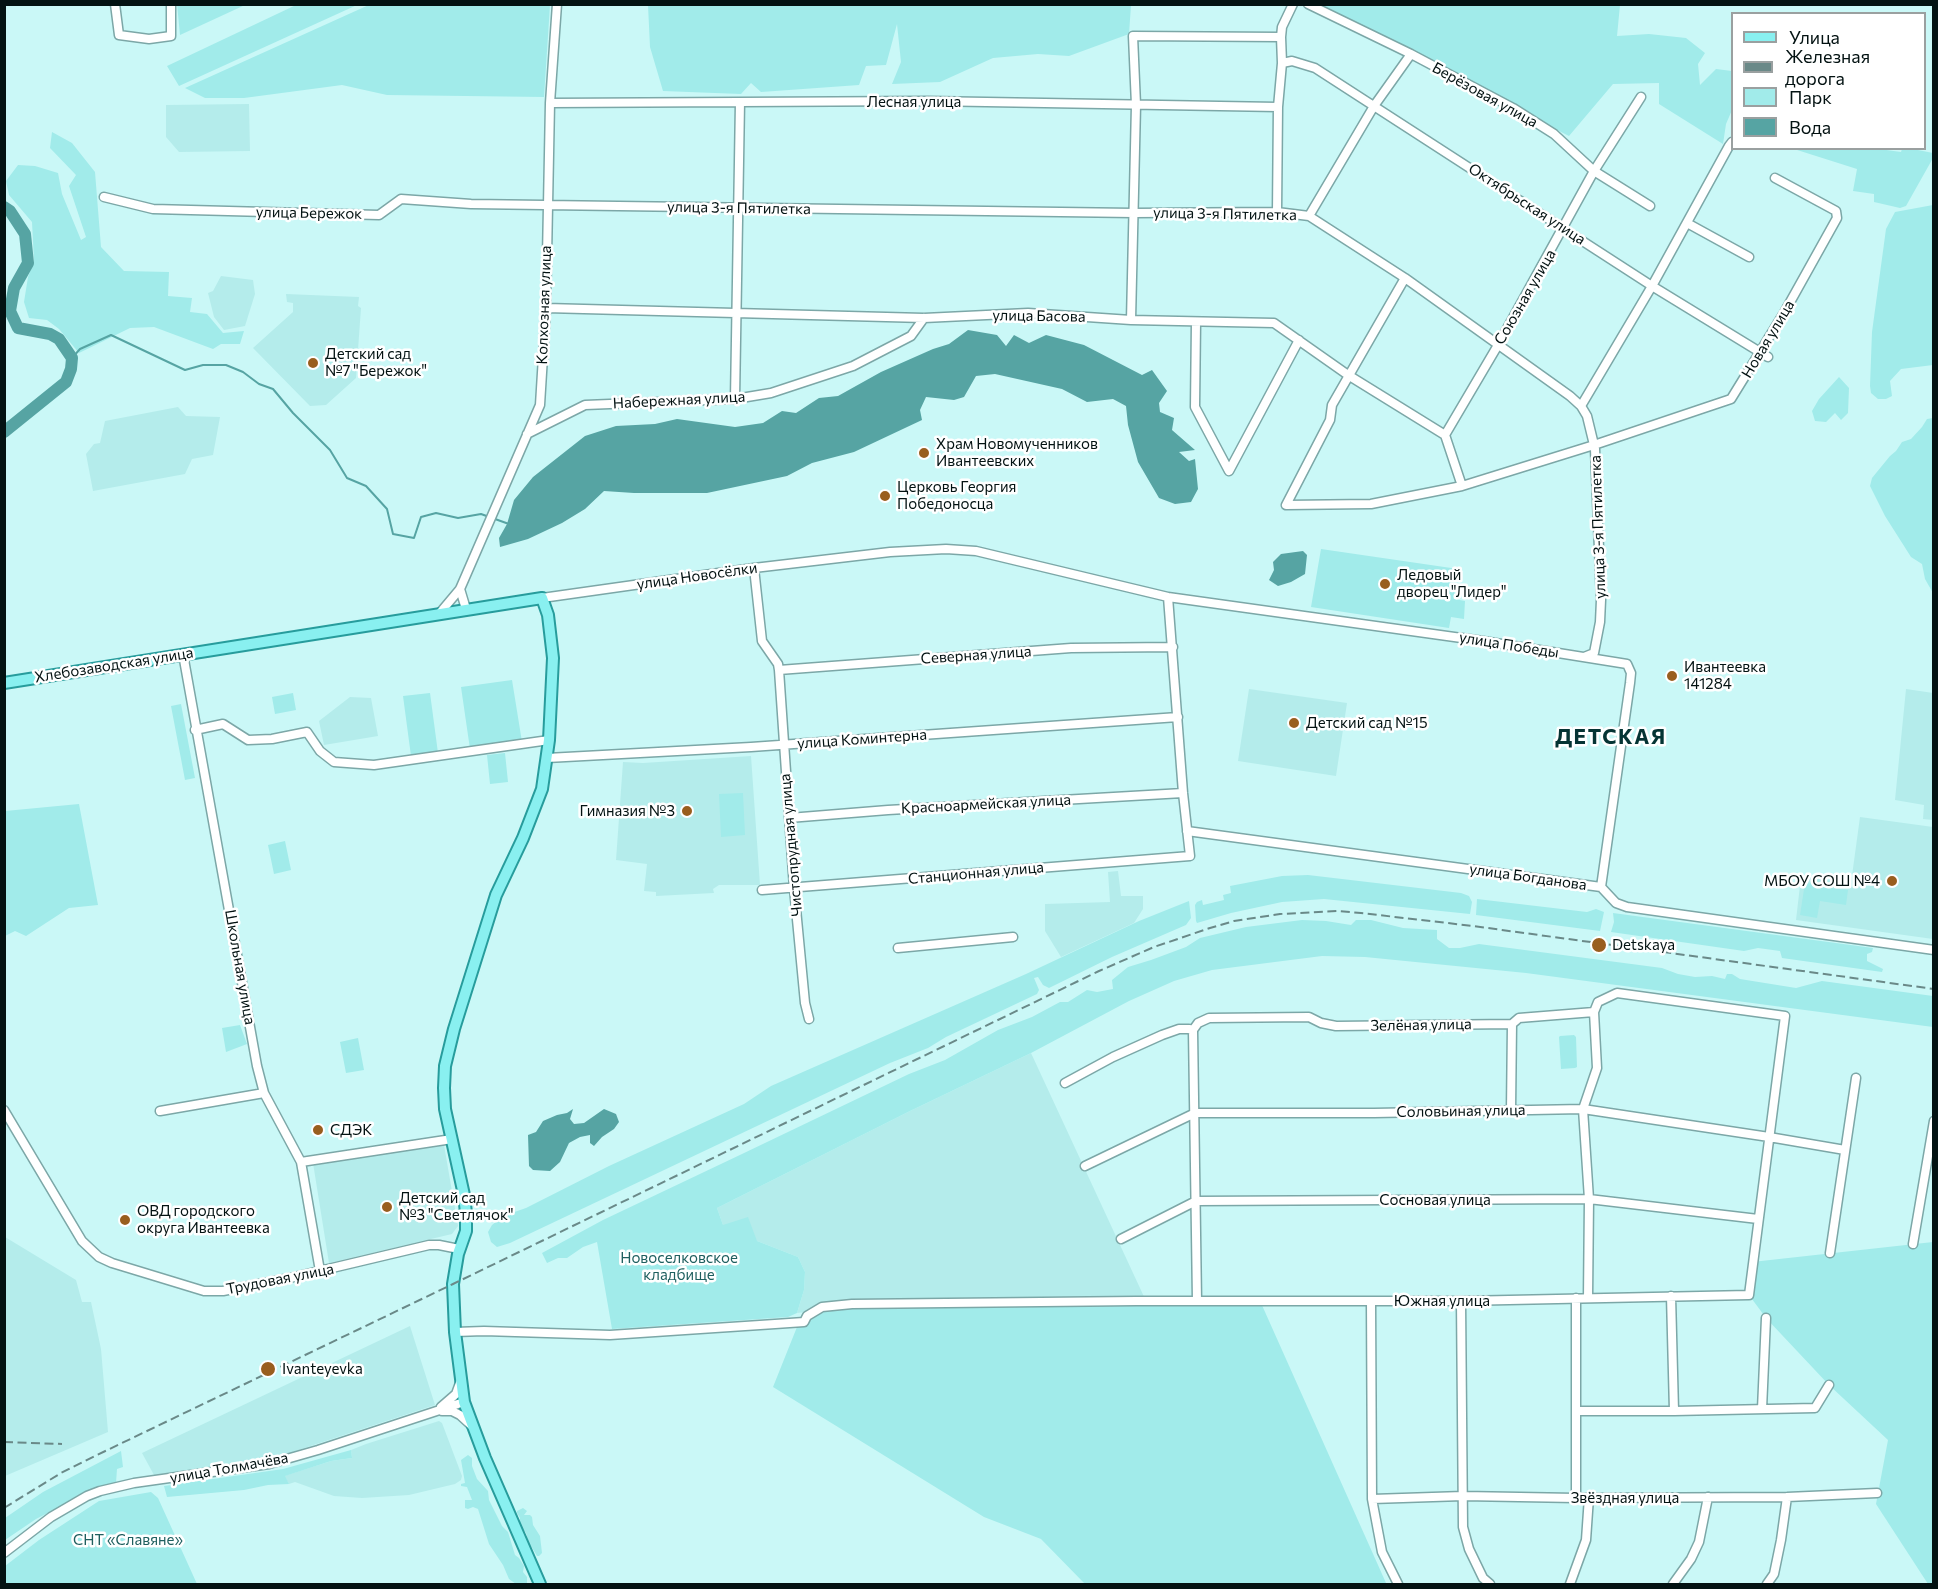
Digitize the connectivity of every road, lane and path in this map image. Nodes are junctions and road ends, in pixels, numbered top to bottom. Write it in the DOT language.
graph roads {
  1 [pos="115,4"];
  2 [pos="171,4"];
  3 [pos="557,4"];
  4 [pos="1293,4"];
  5 [pos="1308,4"];
  6 [pos="1281,37"];
  7 [pos="1411,54"];
  8 [pos="1282,63"];
  9 [pos="1641,97"];
  10 [pos="741,102"];
  11 [pos="550,103"];
  12 [pos="1136,105"];
  13 [pos="1374,106"];
  14 [pos="1278,107"];
  15 [pos="1731,143"];
  16 [pos="1594,171"];
  17 [pos="1775,178"];
  18 [pos="104,197"];
  19 [pos="548,205"];
  20 [pos="1650,206"];
  21 [pos="739,208"];
  22 [pos="1278,212"];
  23 [pos="1134,213"];
  24 [pos="1309,216"];
  25 [pos="1687,223"];
  26 [pos="1564,228"];
  27 [pos="1749,256"];
  28 [pos="1405,278"];
  29 [pos="1652,286"];
  30 [pos="546,308"];
  31 [pos="737,314"];
  32 [pos="924,318"];
  33 [pos="1131,320"];
  34 [pos="1196,322"];
  35 [pos="1299,340"];
  36 [pos="1498,345"];
  37 [pos="1764,355"];
  38 [pos="1348,375"];
  39 [pos="735,399"];
  40 [pos="1581,406"];
  41 [pos="527,434"];
  42 [pos="1444,435"];
  43 [pos="1594,445"];
  44 [pos="1462,486"];
  45 [pos="754,568"];
  46 [pos="460,589"];
  47 [pos="1168,597"];
  48 [pos="542,598"];
  49 [pos="466,609"];
  50 [pos="439,614"];
  51 [pos="1173,647"];
  52 [pos="224,648"];
  53 [pos="183,654"];
  54 [pos="1584,657"];
  55 [pos="779,670"];
  56 [pos="4,683"];
  57 [pos="1178,717"];
  58 [pos="195,730"];
  59 [pos="549,740"];
  60 [pos="783,744"];
  61 [pos="547,758"];
  62 [pos="1183,793"];
  63 [pos="789,818"];
  64 [pos="1187,831"];
  65 [pos="1601,887"];
  66 [pos="794,888"];
  67 [pos="762,890"];
  68 [pos="1013,937"];
  69 [pos="898,948"];
  70 [pos="1934,950"];
  71 [pos="1594,1012"];
  72 [pos="809,1019"];
  73 [pos="1512,1024"];
  74 [pos="1193,1030"];
  75 [pos="1856,1078"];
  76 [pos="1065,1083"];
  77 [pos="264,1093"];
  78 [pos="1583,1109"];
  79 [pos="4,1110"];
  80 [pos="1511,1110"];
  81 [pos="160,1111"];
  82 [pos="1195,1113"];
  83 [pos="1934,1121"];
  84 [pos="1769,1137"];
  85 [pos="452,1139"];
  86 [pos="1845,1150"];
  87 [pos="301,1162"];
  88 [pos="1085,1166"];
  89 [pos="1588,1199"];
  90 [pos="1196,1201"];
  91 [pos="1758,1220"];
  92 [pos="1121,1239"];
  93 [pos="1913,1244"];
  94 [pos="459,1249"];
  95 [pos="1830,1253"];
  96 [pos="320,1271"];
  97 [pos="1671,1296"];
  98 [pos="1576,1298"];
  99 [pos="1588,1298"];
  100 [pos="1197,1301"];
  101 [pos="1371,1301"];
  102 [pos="1461,1301"];
  103 [pos="1766,1318"];
  104 [pos="455,1332"];
  105 [pos="461,1380"];
  106 [pos="1829,1385"];
  107 [pos="464,1402"];
  108 [pos="1762,1409"];
  109 [pos="436,1411"];
  110 [pos="1577,1411"];
  111 [pos="1674,1412"];
  112 [pos="472,1427"];
  113 [pos="1877,1493"];
  114 [pos="1463,1497"];
  115 [pos="1589,1497"];
  116 [pos="1708,1497"];
  117 [pos="1787,1497"];
  118 [pos="1576,1498"];
  119 [pos="1372,1499"];
  120 [pos="4,1553"];
  121 [pos="540,1584"];
  122 [pos="1398,1584"];
  123 [pos="1490,1584"];
  124 [pos="1570,1584"];
  125 [pos="1673,1584"];
  126 [pos="1767,1584"];
  1 -- 2 [label="street"];
  3 -- 11 [label="street, Колхозная улица"];
  4 -- 6 [label="street"];
  5 -- 7 [label="street, Берёзовая улица"];
  6 -- 8 [label="street"];
  6 -- 12 [label="street"];
  7 -- 13 [label="street"];
  7 -- 16 [label="street, Берёзовая улица"];
  8 -- 13 [label="street, Октябрьская улица"];
  8 -- 14 [label="street"];
  9 -- 16 [label="street, Союзная улица"];
  10 -- 11 [label="street, Лесная улица"];
  10 -- 12 [label="street, Лесная улица"];
  10 -- 21 [label="street"];
  11 -- 19 [label="street, Колхозная улица"];
  12 -- 14 [label="street, Лесная улица"];
  12 -- 23 [label="street"];
  13 -- 24 [label="street"];
  13 -- 26 [label="street, Октябрьская улица"];
  14 -- 22 [label="street"];
  15 -- 25 [label="street"];
  16 -- 20 [label="street, Берёзовая улица"];
  16 -- 26 [label="street, Союзная улица"];
  17 -- 37 [label="street, Новая улица"];
  18 -- 19 [label="street, улица Бережок"];
  19 -- 21 [label="street, улица 3-я Пятилетка"];
  19 -- 30 [label="street, Колхозная улица"];
  21 -- 23 [label="street, улица 3-я Пятилетка"];
  21 -- 31 [label="street"];
  22 -- 23 [label="street, улица 3-я Пятилетка"];
  22 -- 24 [label="street, улица 3-я Пятилетка"];
  23 -- 33 [label="street"];
  24 -- 28 [label="street, улица 3-я Пятилетка"];
  25 -- 27 [label="street"];
  25 -- 29 [label="street"];
  26 -- 29 [label="street, Октябрьская улица"];
  26 -- 36 [label="street, Союзная улица"];
  28 -- 36 [label="street, улица 3-я Пятилетка"];
  28 -- 38 [label="street"];
  29 -- 37 [label="street, Октябрьская улица"];
  29 -- 40 [label="street"];
  30 -- 31 [label="street, улица Басова"];
  30 -- 41 [label="street, Колхозная улица"];
  31 -- 32 [label="street, улица Басова"];
  31 -- 39 [label="street"];
  32 -- 33 [label="street, улица Басова"];
  32 -- 39 [label="street, Набережная улица"];
  33 -- 34 [label="street, улица Басова"];
  34 -- 35 [label="street, улица Басова"];
  34 -- 35 [label="street"];
  35 -- 38 [label="street, улица Басова"];
  36 -- 40 [label="street, улица 3-я Пятилетка"];
  36 -- 42 [label="street, Союзная улица"];
  37 -- 43 [label="street, Новая улица"];
  38 -- 42 [label="street, улица Басова"];
  38 -- 44 [label="street, Новая улица"];
  39 -- 41 [label="street, Набережная улица"];
  40 -- 43 [label="street, улица 3-я Пятилетка"];
  41 -- 46 [label="street, Колхозная улица"];
  42 -- 44 [label="street"];
  43 -- 44 [label="street, Новая улица"];
  43 -- 54 [label="street, улица 3-я Пятилетка"];
  45 -- 47 [label="street, улица Новосёлки"];
  45 -- 48 [label="street, улица Новосёлки"];
  45 -- 55 [label="street, Чистопрудная улица"];
  46 -- 49 [label="street"];
  46 -- 50 [label="street, Колхозная улица"];
  47 -- 51 [label="street"];
  47 -- 54 [label="street, улица Победы"];
  48 -- 49 [label="main road, улица Новосёлки"];
  48 -- 59 [label="main road"];
  49 -- 50 [label="main road, улица Новосёлки"];
  50 -- 52 [label="main road, улица Новосёлки"];
  51 -- 55 [label="street, Северная улица"];
  51 -- 57 [label="street"];
  52 -- 53 [label="main road, Хлебозаводская улица"];
  53 -- 56 [label="main road, Хлебозаводская улица"];
  53 -- 58 [label="street, Школьная улица"];
  54 -- 65 [label="street, улица Победы"];
  55 -- 60 [label="street, Чистопрудная улица"];
  57 -- 60 [label="street, улица Коминтерна"];
  57 -- 62 [label="street"];
  58 -- 59 [label="street"];
  58 -- 77 [label="street, Школьная улица"];
  59 -- 61 [label="main road"];
  60 -- 61 [label="street, улица Коминтерна"];
  60 -- 63 [label="street, Чистопрудная улица"];
  61 -- 85 [label="main road"];
  62 -- 63 [label="street, Красноармейская улица"];
  62 -- 64 [label="street"];
  63 -- 66 [label="street, Чистопрудная улица"];
  64 -- 65 [label="street, улица Богданова"];
  64 -- 66 [label="street, Станционная улица"];
  65 -- 70 [label="street, улица Богданова"];
  66 -- 67 [label="street, Станционная улица"];
  66 -- 72 [label="street, Чистопрудная улица"];
  68 -- 69 [label="street"];
  71 -- 73 [label="street, Зелёная улица"];
  71 -- 78 [label="street"];
  71 -- 84 [label="street"];
  73 -- 74 [label="street, Зелёная улица"];
  73 -- 80 [label="street"];
  74 -- 76 [label="street, Зелёная улица"];
  74 -- 82 [label="street"];
  75 -- 86 [label="street"];
  77 -- 81 [label="street"];
  77 -- 87 [label="street, Школьная улица"];
  78 -- 80 [label="street, Соловьиная улица"];
  78 -- 84 [label="street, Соловьиная улица"];
  78 -- 89 [label="street"];
  79 -- 96 [label="street, Трудовая улица"];
  80 -- 82 [label="street, Соловьиная улица"];
  82 -- 88 [label="street, Соловьиная улица"];
  82 -- 90 [label="street"];
  83 -- 93 [label="street"];
  84 -- 86 [label="street, Соловьиная улица"];
  84 -- 91 [label="street"];
  85 -- 87 [label="street"];
  85 -- 94 [label="main road"];
  86 -- 95 [label="street"];
  87 -- 96 [label="street, Школьная улица"];
  89 -- 90 [label="street, Сосновая улица"];
  89 -- 91 [label="street, Сосновая улица"];
  89 -- 99 [label="street"];
  90 -- 92 [label="street, Сосновая улица"];
  90 -- 100 [label="street"];
  91 -- 97 [label="street, Южная улица"];
  94 -- 96 [label="street, Трудовая улица"];
  94 -- 104 [label="main road"];
  97 -- 99 [label="street, Южная улица"];
  97 -- 111 [label="street"];
  98 -- 99 [label="street, Южная улица"];
  98 -- 102 [label="street, Южная улица"];
  98 -- 110 [label="street"];
  100 -- 101 [label="street, Южная улица"];
  100 -- 104 [label="street, Южная улица"];
  101 -- 102 [label="street, Южная улица"];
  101 -- 119 [label="street"];
  102 -- 114 [label="street"];
  103 -- 108 [label="street"];
  104 -- 105 [label="main road"];
  105 -- 107 [label="main road"];
  105 -- 109 [label="street"];
  106 -- 108 [label="street"];
  107 -- 109 [label="street, улица Толмачёва"];
  107 -- 112 [label="main road"];
  108 -- 111 [label="street"];
  109 -- 112 [label="street"];
  109 -- 120 [label="street, улица Толмачёва"];
  110 -- 111 [label="street"];
  110 -- 118 [label="street"];
  112 -- 121 [label="main road"];
  113 -- 117 [label="street, Звёздная улица"];
  114 -- 118 [label="street, Звёздная улица"];
  114 -- 119 [label="street, Звёздная улица"];
  114 -- 123 [label="street"];
  115 -- 116 [label="street, Звёздная улица"];
  115 -- 118 [label="street, Звёздная улица"];
  115 -- 124 [label="street"];
  116 -- 117 [label="street, Звёздная улица"];
  116 -- 125 [label="street"];
  117 -- 126 [label="street"];
  119 -- 122 [label="street"];
}
